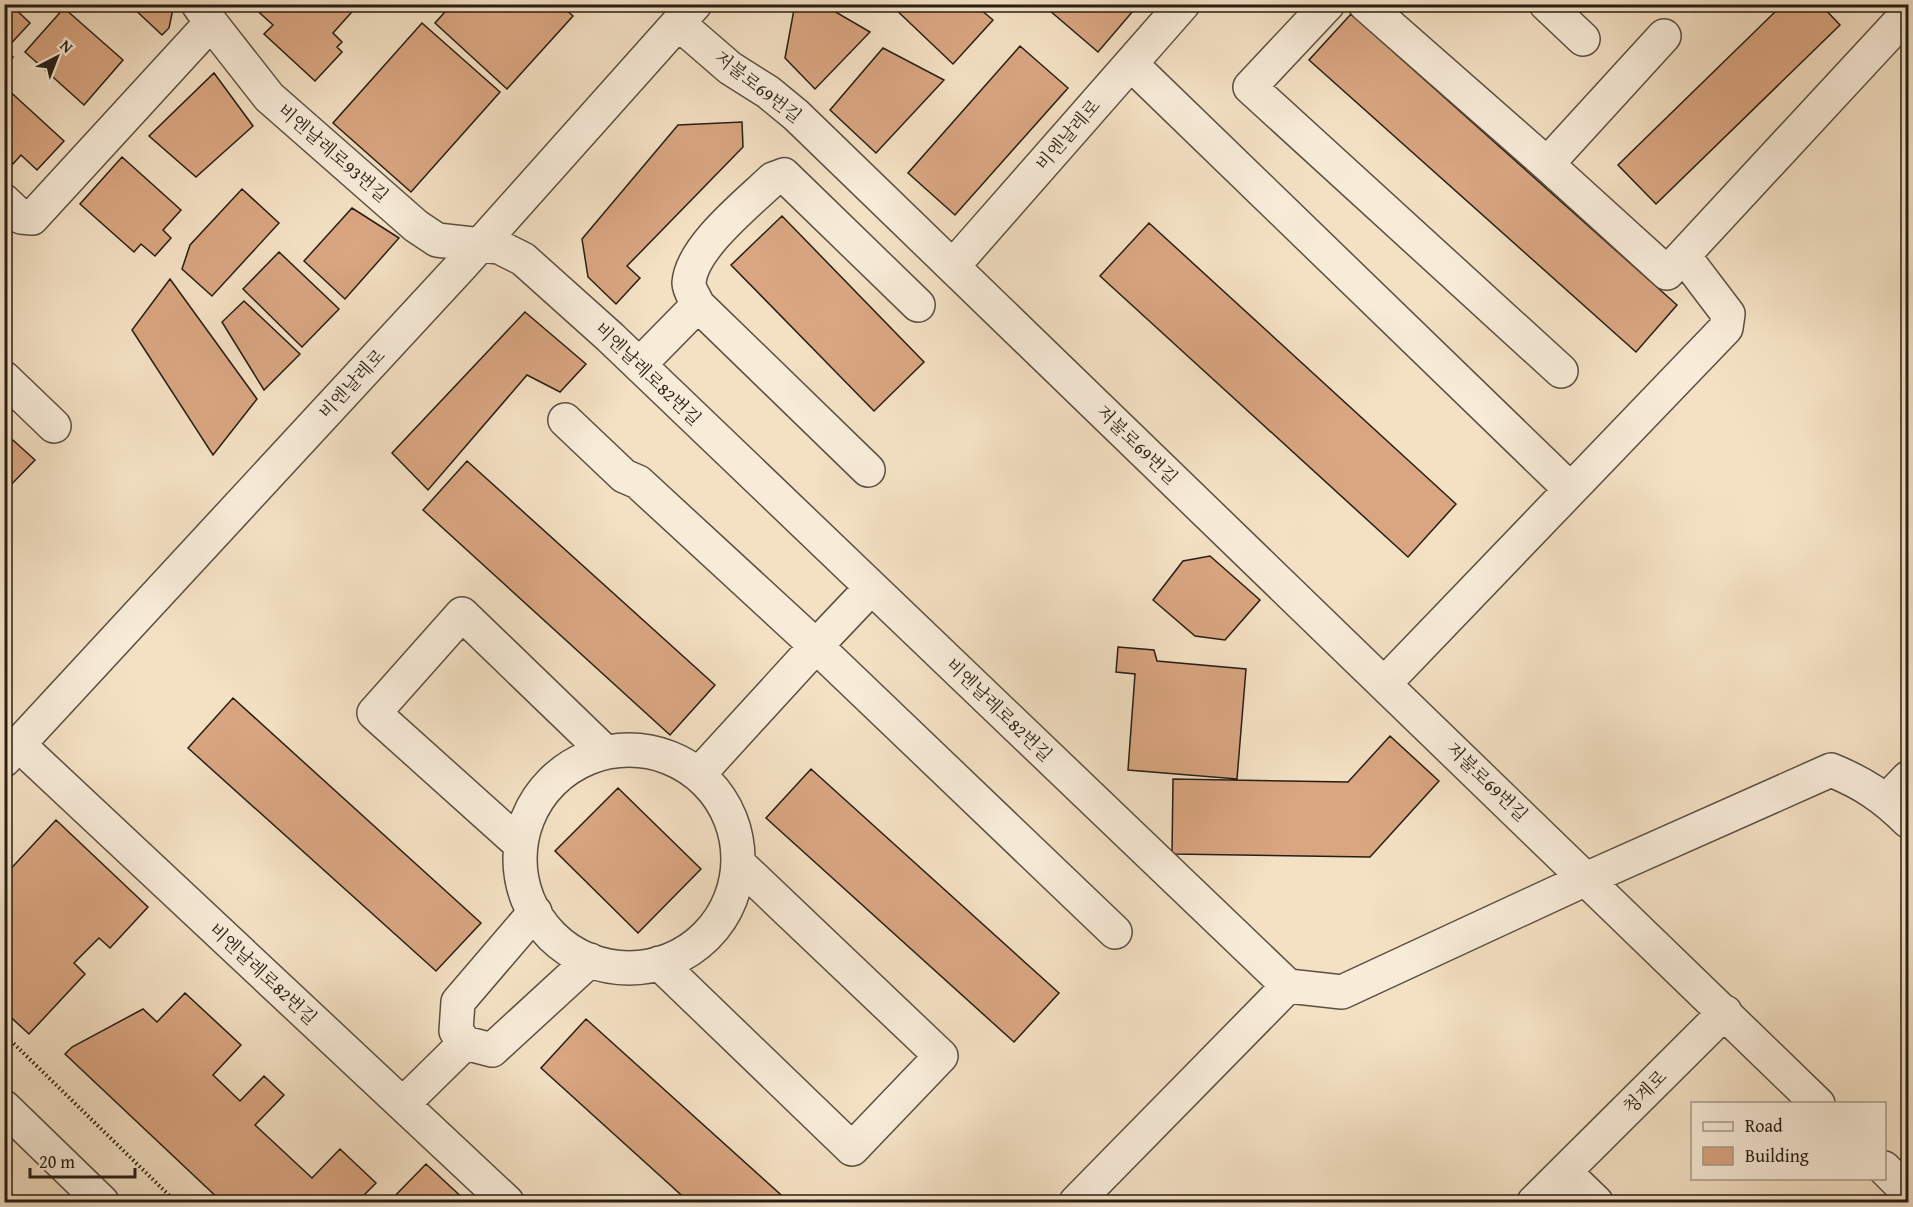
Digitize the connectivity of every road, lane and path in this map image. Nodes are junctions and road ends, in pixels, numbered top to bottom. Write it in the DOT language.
graph roads {
  1 [pos="1183,4"];
  2 [pos="1328,4"];
  3 [pos="1365,4"];
  4 [pos="1546,4"];
  5 [pos="1908,13"];
  6 [pos="204,14"];
  7 [pos="687,14"];
  8 [pos="1664,36"];
  9 [pos="1583,39"];
  10 [pos="1131,64"];
  11 [pos="1547,164"];
  12 [pos="4,201"];
  13 [pos="480,245"];
  14 [pos="1684,256"];
  15 [pos="953,266"];
  16 [pos="698,305"];
  17 [pos="918,305"];
  18 [pos="639,365"];
  19 [pos="1561,371"];
  20 [pos="4,378"];
  21 [pos="565,420"];
  22 [pos="54,426"];
  23 [pos="868,470"];
  24 [pos="1570,489"];
  25 [pos="871,588"];
  26 [pos="816,646"];
  27 [pos="1385,683"];
  28 [pos="604,751"];
  29 [pos="12,753"];
  30 [pos="699,774"];
  31 [pos="1901,800"];
  32 [pos="521,845"];
  33 [pos="739,864"];
  34 [pos="1586,879"];
  35 [pos="535,912"];
  36 [pos="1115,932"];
  37 [pos="591,960"];
  38 [pos="658,963"];
  39 [pos="1288,986"];
  40 [pos="1725,1012"];
  41 [pos="4,1034"];
  42 [pos="465,1043"];
  43 [pos="1816,1102"];
  44 [pos="403,1104"];
  45 [pos="4,1107"];
  46 [pos="1886,1170"];
  47 [pos="1565,1172"];
  48 [pos="1908,1192"];
  49 [pos="102,1203"];
  50 [pos="176,1203"];
  51 [pos="507,1203"];
  52 [pos="1076,1203"];
  53 [pos="1534,1203"];
  54 [pos="1596,1203"];
  1 -- 10 [label="street, 비엔날레로"];
  2 -- 19 [label="street"];
  3 -- 11 [label="street"];
  4 -- 9 [label="street"];
  5 -- 14 [label="street"];
  6 -- 12 [label="street, 비엔날레로93번길"];
  6 -- 13 [label="street, 비엔날레로93번길"];
  7 -- 13 [label="street, 비엔날레로"];
  7 -- 15 [label="street, 저불로69번길"];
  8 -- 11 [label="street"];
  10 -- 15 [label="street, 비엔날레로"];
  10 -- 24 [label="street"];
  11 -- 14 [label="street"];
  13 -- 18 [label="street, 비엔날레로82번길"];
  13 -- 29 [label="street, 비엔날레로"];
  14 -- 24 [label="street"];
  15 -- 27 [label="street, 저불로69번길"];
  16 -- 17 [label="street"];
  16 -- 18 [label="street"];
  16 -- 23 [label="street"];
  18 -- 25 [label="street, 비엔날레로82번길"];
  20 -- 22 [label="street"];
  21 -- 26 [label="street"];
  24 -- 27 [label="street"];
  25 -- 26 [label="street"];
  25 -- 39 [label="street, 비엔날레로82번길"];
  26 -- 30 [label="street"];
  26 -- 36 [label="street"];
  27 -- 34 [label="street, 저불로69번길"];
  28 -- 30 [label="street"];
  28 -- 32 [label="street"];
  28 -- 32 [label="street"];
  29 -- 44 [label="street, 비엔날레로82번길"];
  30 -- 33 [label="street"];
  31 -- 34 [label="street"];
  32 -- 35 [label="street"];
  33 -- 38 [label="street"];
  33 -- 38 [label="street"];
  34 -- 39 [label="street"];
  34 -- 40 [label="street, 저불로69번길"];
  35 -- 37 [label="street"];
  35 -- 42 [label="street"];
  37 -- 38 [label="street"];
  37 -- 42 [label="street"];
  39 -- 52 [label="street"];
  40 -- 43 [label="street, 저불로69번길"];
  40 -- 47 [label="street, 청계로"];
  41 -- 50 [label="path"];
  42 -- 44 [label="street"];
  44 -- 51 [label="street, 비엔날레로82번길"];
  45 -- 49 [label="street"];
  46 -- 48 [label="street"];
  47 -- 53 [label="street, 청계로"];
  47 -- 54 [label="street"];
}
